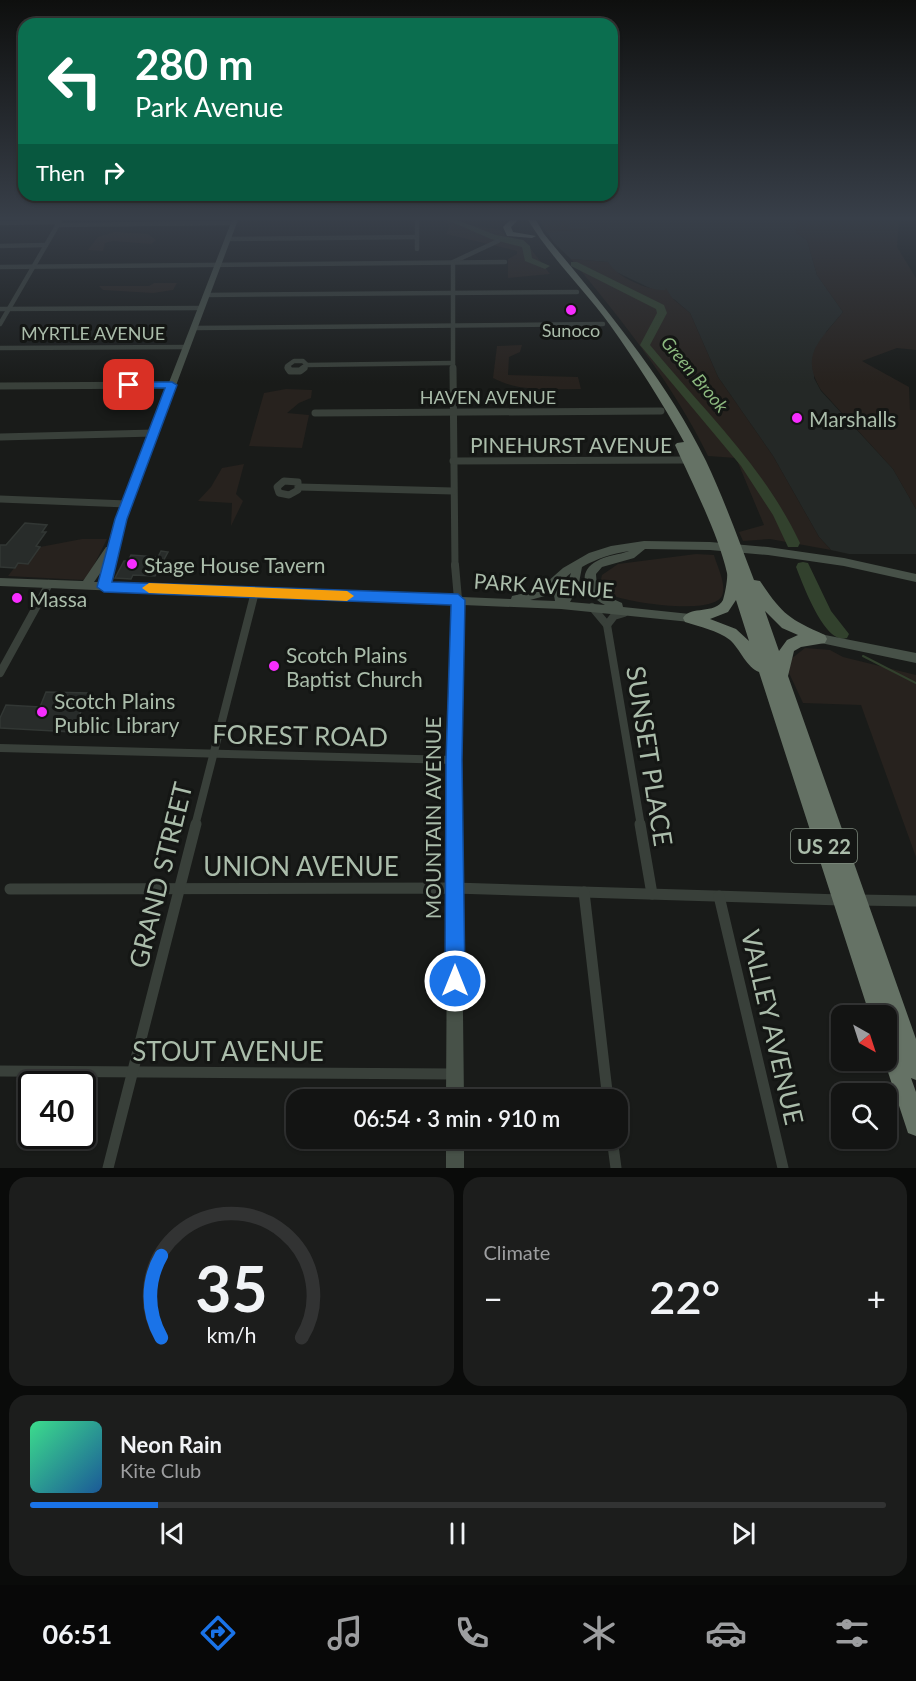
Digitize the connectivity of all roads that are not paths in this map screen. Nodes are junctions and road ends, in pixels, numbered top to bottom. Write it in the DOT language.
graph roads {
  1 [pos="29,275"];
  2 [pos="214,275"];
  3 [pos="453,275"];
  4 [pos="566,275"];
  5 [pos="569,275"];
  6 [pos="453,292"];
  7 [pos="577,292"];
  8 [pos="206,295"];
  9 [pos="201,308"];
  10 [pos="0,309"];
  11 [pos="9,309"];
  12 [pos="0,324"];
  13 [pos="603,324"];
  14 [pos="453,325"];
  15 [pos="194,328"];
  16 [pos="186,347"];
  17 [pos="0,348"];
  18 [pos="453,363"];
  19 [pos="307,365"];
  20 [pos="172,385"];
  21 [pos="0,386"];
  22 [pos="661,411"];
  23 [pos="453,412"];
  24 [pos="315,413"];
  25 [pos="154,433"];
  26 [pos="0,437"];
  27 [pos="453,460"];
  28 [pos="688,460"];
  29 [pos="299,487"];
  30 [pos="453,491"];
  31 [pos="0,499"];
  32 [pos="127,504"];
  33 [pos="644,545"];
  34 [pos="112,547"];
  35 [pos="577,567"];
  36 [pos="732,573"];
  37 [pos="560,578"];
  38 [pos="747,578"];
  39 [pos="916,578"];
  40 [pos="0,582"];
  41 [pos="49,584"];
  42 [pos="86,586"];
  43 [pos="104,587"];
  44 [pos="255,592"];
  45 [pos="458,600"];
  46 [pos="501,602"];
  47 [pos="561,604"];
  48 [pos="592,607"];
  49 [pos="633,611"];
  50 [pos="690,618"];
  51 [pos="607,625"];
  52 [pos="820,639"];
  53 [pos="916,658"];
  54 [pos="0,673"];
  55 [pos="774,676"];
  56 [pos="0,748"];
  57 [pos="213,754"];
  58 [pos="454,760"];
  59 [pos="454,888"];
  60 [pos="10,889"];
  61 [pos="179,889"];
  62 [pos="584,892"];
  63 [pos="652,894"];
  64 [pos="719,896"];
  65 [pos="850,900"];
  66 [pos="916,901"];
  67 [pos="877,1005"];
  68 [pos="897,1067"];
  69 [pos="916,1069"];
  70 [pos="0,1071"];
  71 [pos="132,1073"];
  72 [pos="455,1074"];
  73 [pos="455,1089"];
  74 [pos="607,1089"];
  75 [pos="916,1125"];
  76 [pos="455,1149"];
  77 [pos="613,1149"];
  78 [pos="108,1168"];
  79 [pos="455,1168"];
  80 [pos="616,1168"];
  81 [pos="783,1168"];
  1 -- 11 [label="street"];
  2 -- 8 [label="main road"];
  3 -- 6 [label="street, MOUNTAIN AVENUE"];
  4 -- 7 [label="highway, US 22"];
  5 -- 38 [label="highway, US 22"];
  6 -- 7 [label="street"];
  6 -- 8 [label="street"];
  6 -- 14 [label="street, MOUNTAIN AVENUE"];
  7 -- 13 [label="highway, US 22"];
  8 -- 9 [label="main road"];
  9 -- 11 [label="street"];
  9 -- 15 [label="main road"];
  10 -- 11 [label="street"];
  11 -- 12 [label="street"];
  13 -- 14 [label="street, MYRTLE AVENUE"];
  13 -- 22 [label="highway, US 22"];
  14 -- 15 [label="street, MYRTLE AVENUE"];
  14 -- 18 [label="street, MOUNTAIN AVENUE"];
  15 -- 16 [label="main road"];
  16 -- 17 [label="street, MYRTLE AVENUE"];
  16 -- 20 [label="main road"];
  18 -- 19 [label="street"];
  18 -- 23 [label="street, MOUNTAIN AVENUE"];
  20 -- 21 [label="street"];
  20 -- 25 [label="main road"];
  22 -- 23 [label="street, HAVEN AVENUE"];
  22 -- 28 [label="highway, US 22"];
  23 -- 24 [label="street, HAVEN AVENUE"];
  23 -- 27 [label="street, MOUNTAIN AVENUE"];
  25 -- 26 [label="street"];
  25 -- 32 [label="main road"];
  27 -- 28 [label="street, PINEHURST AVENUE"];
  27 -- 30 [label="street, MOUNTAIN AVENUE"];
  28 -- 36 [label="highway, US 22"];
  29 -- 30 [label="street"];
  30 -- 45 [label="street, MOUNTAIN AVENUE"];
  31 -- 32 [label="street"];
  32 -- 34 [label="main road"];
  33 -- 35 [label="main road"];
  33 -- 39 [label="main road"];
  33 -- 49 [label="main road"];
  34 -- 42 [label="main road"];
  34 -- 43 [label="main road"];
  35 -- 37 [label="main road"];
  35 -- 47 [label="main road"];
  36 -- 50 [label="highway"];
  36 -- 55 [label="highway, US 22"];
  37 -- 46 [label="main road"];
  37 -- 47 [label="main road"];
  38 -- 52 [label="highway"];
  38 -- 55 [label="highway, US 22"];
  40 -- 41 [label="main road, PARK AVENUE"];
  41 -- 42 [label="main road, PARK AVENUE"];
  41 -- 54 [label="street"];
  42 -- 43 [label="main road, PARK AVENUE"];
  43 -- 44 [label="main road, PARK AVENUE"];
  44 -- 45 [label="main road, PARK AVENUE"];
  44 -- 57 [label="street, GRAND STREET"];
  45 -- 46 [label="main road, PARK AVENUE"];
  45 -- 58 [label="main road, MOUNTAIN AVENUE"];
  46 -- 47 [label="main road, PARK AVENUE"];
  47 -- 48 [label="main road, PARK AVENUE"];
  48 -- 49 [label="main road, PARK AVENUE"];
  48 -- 51 [label="street"];
  49 -- 50 [label="main road, PARK AVENUE"];
  49 -- 51 [label="street"];
  50 -- 55 [label="highway"];
  51 -- 63 [label="street, SUNSET PLACE"];
  52 -- 53 [label="main road"];
  52 -- 55 [label="highway"];
  55 -- 65 [label="highway, US 22"];
  56 -- 57 [label="street, FOREST ROAD"];
  57 -- 58 [label="street, FOREST ROAD"];
  57 -- 61 [label="street, GRAND STREET"];
  58 -- 59 [label="main road, MOUNTAIN AVENUE"];
  59 -- 61 [label="street, UNION AVENUE"];
  59 -- 62 [label="street, UNION AVENUE"];
  59 -- 72 [label="main road, MOUNTAIN AVENUE"];
  60 -- 61 [label="street, UNION AVENUE"];
  61 -- 71 [label="street, GRAND STREET"];
  62 -- 63 [label="street, UNION AVENUE"];
  62 -- 74 [label="street"];
  63 -- 64 [label="street, UNION AVENUE"];
  64 -- 65 [label="street, UNION AVENUE"];
  64 -- 81 [label="street, VALLEY AVENUE"];
  65 -- 66 [label="street, UNION AVENUE"];
  65 -- 67 [label="highway, US 22"];
  65 -- 69 [label="highway, US 22"];
  68 -- 75 [label="highway"];
  70 -- 71 [label="street, STOUT AVENUE"];
  71 -- 72 [label="street, STOUT AVENUE"];
  71 -- 78 [label="street, GRAND STREET"];
  72 -- 73 [label="main road, MOUNTAIN AVENUE"];
  76 -- 79 [label="main road"];
  77 -- 80 [label="street"];
}
